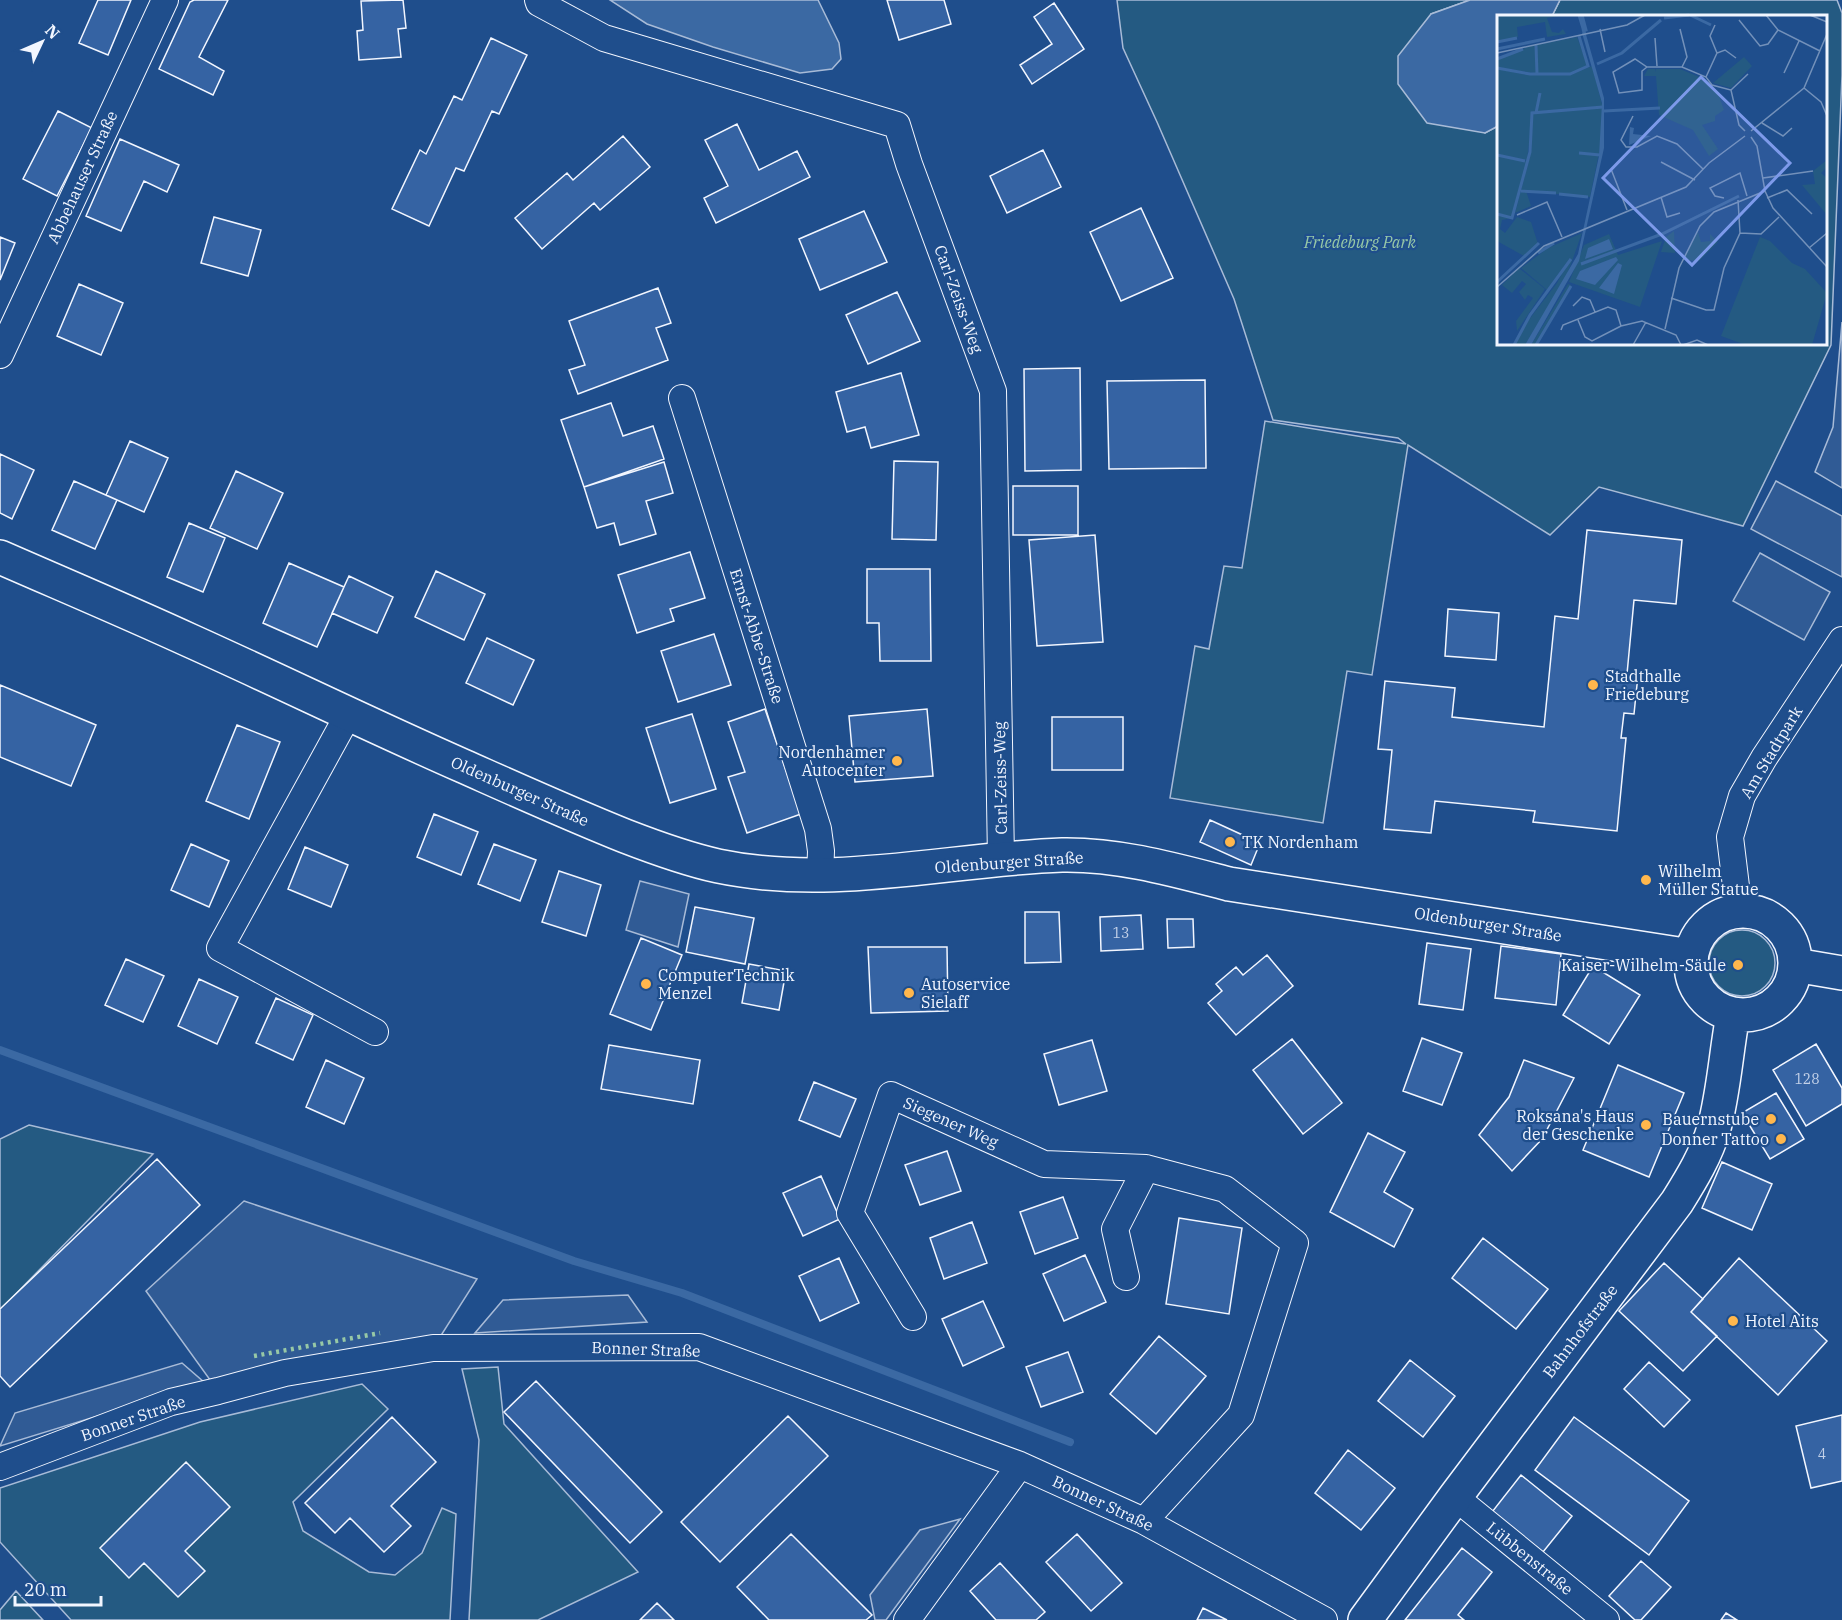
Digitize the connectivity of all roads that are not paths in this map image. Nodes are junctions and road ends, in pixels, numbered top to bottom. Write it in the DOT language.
graph roads {
  1 [pos="165,0"];
  2 [pos="538,0"];
  3 [pos="0,355"];
  4 [pos="682,398"];
  5 [pos="0,557"];
  6 [pos="1842,640"];
  7 [pos="348,716"];
  8 [pos="1001,859"];
  9 [pos="820,876"];
  10 [pos="1738,910"];
  11 [pos="1691,956"];
  12 [pos="1795,965"];
  13 [pos="1842,973"];
  14 [pos="1733,1014"];
  15 [pos="375,1032"];
  16 [pos="1146,1168"];
  17 [pos="1126,1277"];
  18 [pos="913,1317"];
  19 [pos="1020,1465"];
  20 [pos="0,1467"];
  21 [pos="1455,1497"];
  22 [pos="1144,1521"];
  23 [pos="907,1620"];
  24 [pos="1324,1620"];
  25 [pos="1365,1620"];
  26 [pos="1606,1620"];
  1 -- 3 [label="street, Abbehauser Straße"];
  2 -- 8 [label="street, Carl-Zeiss-Weg"];
  4 -- 9 [label="street, Ernst-Abbe-Straße"];
  5 -- 7 [label="street, Oldenburger Straße"];
  6 -- 10 [label="street, Am Stadtpark"];
  7 -- 9 [label="street, Oldenburger Straße"];
  7 -- 15 [label="street"];
  8 -- 9 [label="street, Oldenburger Straße"];
  8 -- 11 [label="street, Oldenburger Straße"];
  10 -- 11 [label="street"];
  10 -- 12 [label="street"];
  11 -- 14 [label="street"];
  12 -- 13 [label="street"];
  12 -- 14 [label="street"];
  14 -- 21 [label="street, Bahnhofstraße"];
  16 -- 17 [label="street"];
  16 -- 18 [label="street, Siegener Weg"];
  16 -- 22 [label="street, Siegener Weg"];
  19 -- 20 [label="street, Bonner Straße"];
  19 -- 22 [label="street, Bonner Straße"];
  19 -- 23 [label="street"];
  21 -- 25 [label="street, Bahnhofstraße"];
  21 -- 26 [label="street, Lübbenstraße"];
  22 -- 24 [label="street, Bonner Straße"];
}
